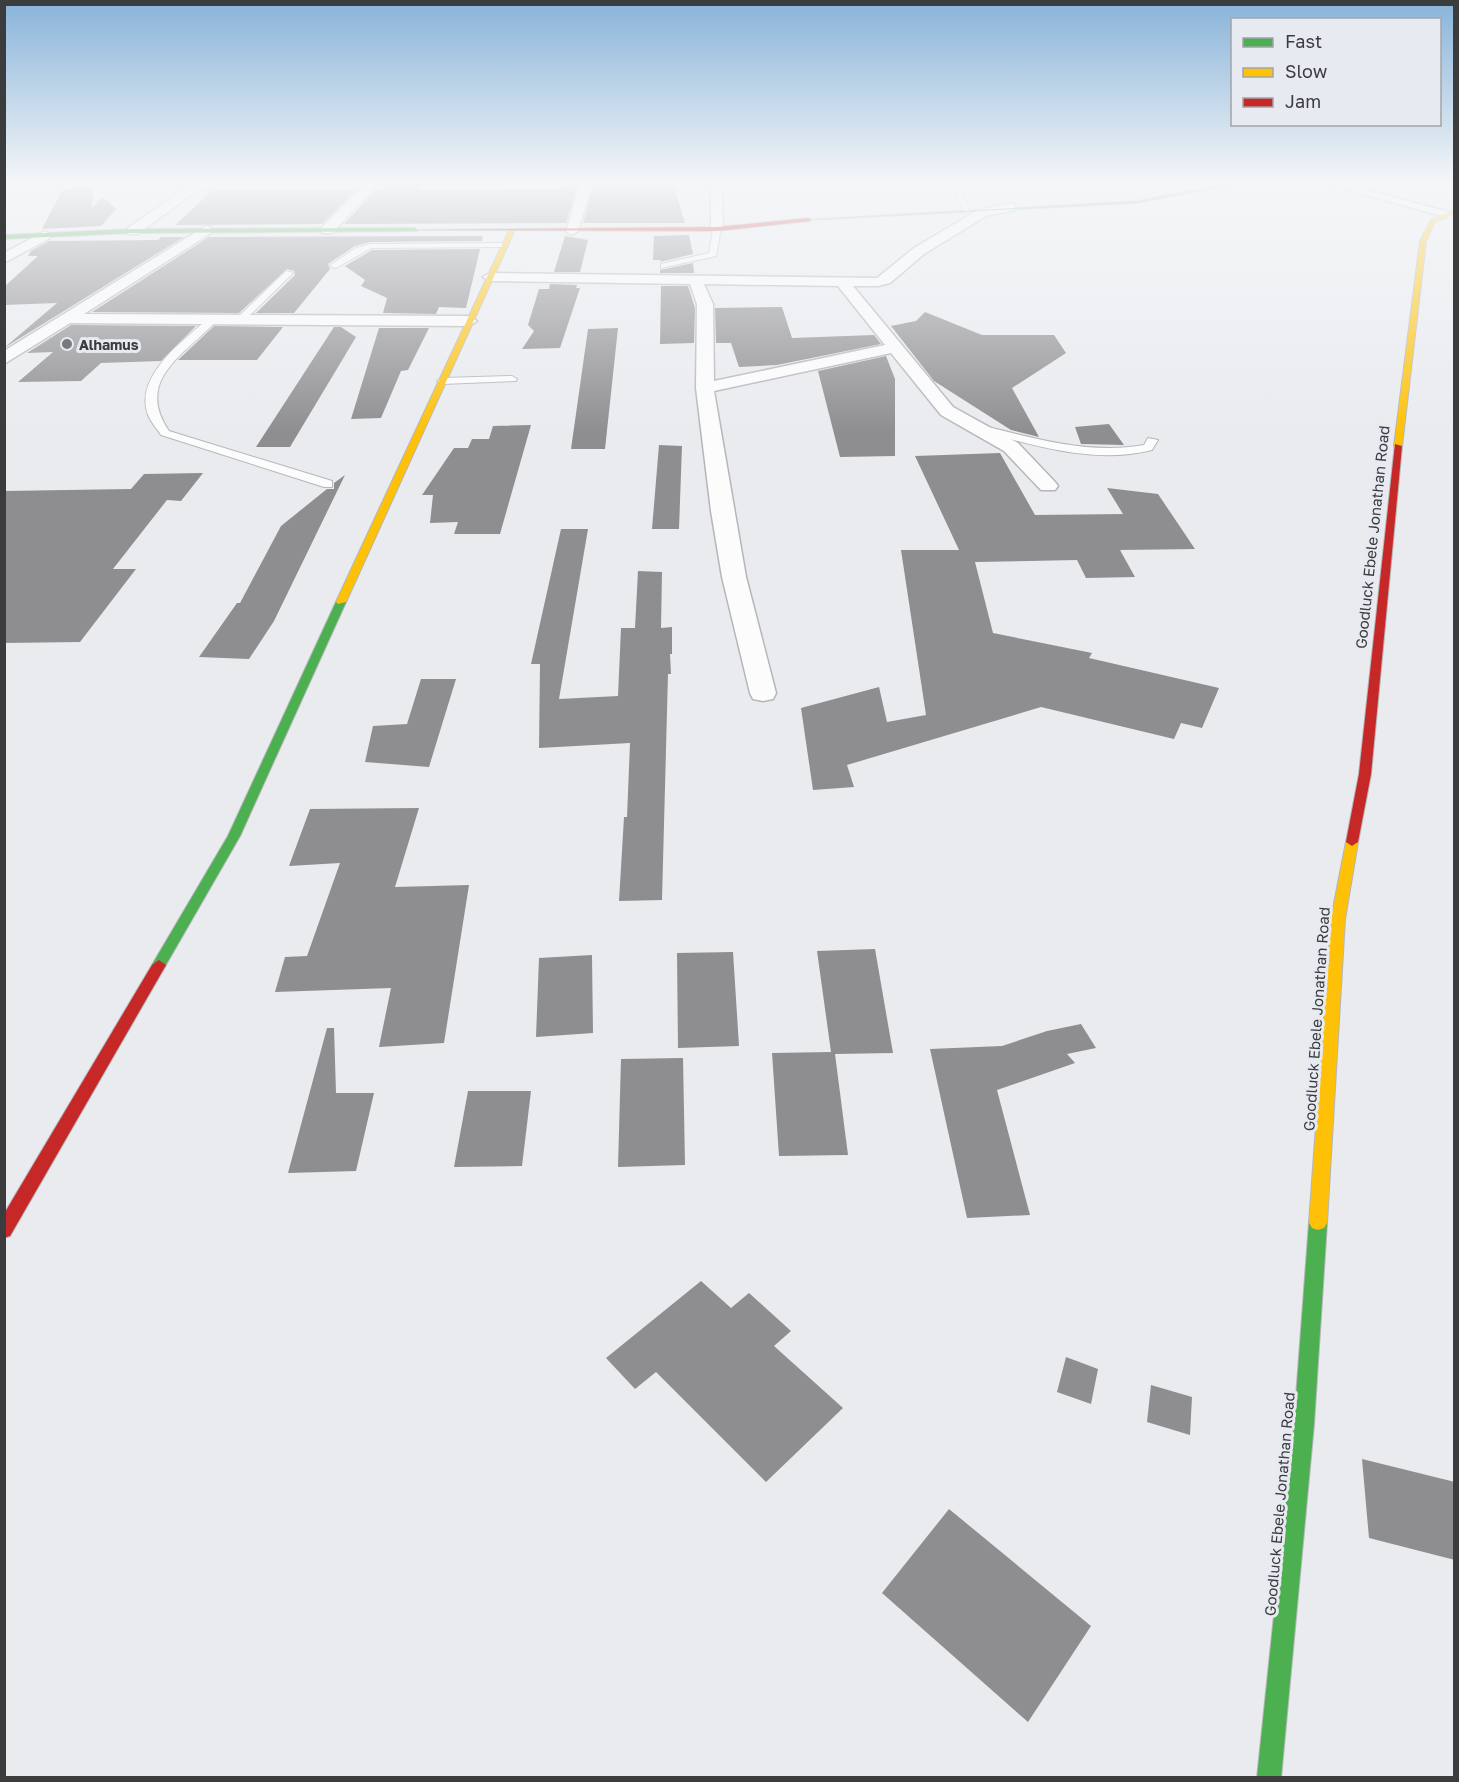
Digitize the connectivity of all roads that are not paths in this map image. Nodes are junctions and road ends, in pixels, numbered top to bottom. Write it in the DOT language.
graph roads {
  1 [pos="150,267"];
  2 [pos="495,267"];
  3 [pos="900,267"];
  4 [pos="1420,267"];
  5 [pos="289,273"];
  6 [pos="490,277"];
  7 [pos="695,279"];
  8 [pos="843,283"];
  9 [pos="214,318"];
  10 [pos="242,318"];
  11 [pos="71,319"];
  12 [pos="469,321"];
  13 [pos="893,348"];
  14 [pos="4,359"];
  15 [pos="512,379"];
  16 [pos="442,381"];
  17 [pos="705,388"];
  18 [pos="980,428"];
  19 [pos="1152,440"];
  20 [pos="328,484"];
  21 [pos="1048,486"];
  22 [pos="763,693"];
  23 [pos="4,1231"];
  24 [pos="1269,1778"];
  1 -- 11 [label="street"];
  2 -- 6 [label="street"];
  3 -- 8 [label="street"];
  4 -- 24 [label="street, Goodluck Ebele Jonathan Road"];
  5 -- 10 [label="lane"];
  6 -- 7 [label="street"];
  6 -- 12 [label="street"];
  7 -- 8 [label="street"];
  7 -- 17 [label="street"];
  8 -- 13 [label="street"];
  9 -- 10 [label="street"];
  9 -- 11 [label="street"];
  9 -- 20 [label="lane"];
  10 -- 12 [label="street"];
  11 -- 14 [label="street"];
  12 -- 16 [label="street"];
  13 -- 17 [label="street"];
  13 -- 18 [label="street"];
  15 -- 16 [label="lane"];
  16 -- 23 [label="street"];
  17 -- 22 [label="street"];
  18 -- 19 [label="lane"];
  18 -- 21 [label="street"];
}
